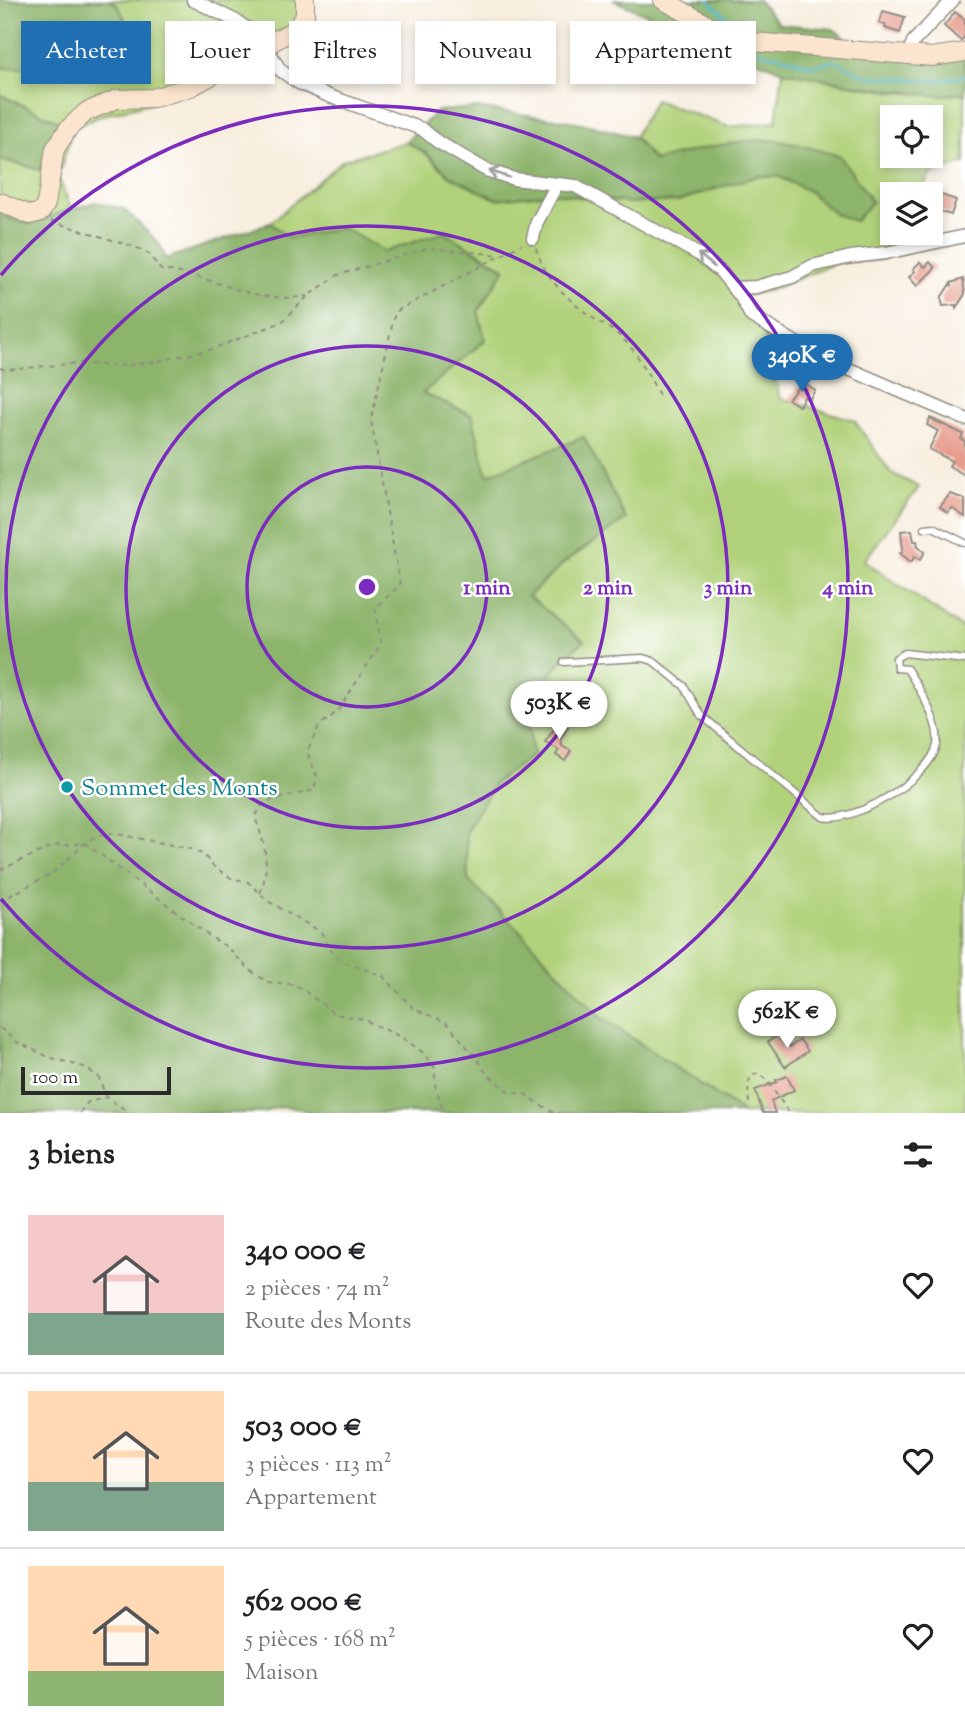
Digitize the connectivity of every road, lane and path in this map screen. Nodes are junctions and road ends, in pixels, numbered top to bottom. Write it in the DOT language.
graph roads {
  1 [pos="192,0"];
  2 [pos="305,0"];
  3 [pos="663,0"];
  4 [pos="953,0"];
  5 [pos="236,21"];
  6 [pos="275,40"];
  7 [pos="965,52"];
  8 [pos="909,54"];
  9 [pos="275,63"];
  10 [pos="198,84"];
  11 [pos="557,184"];
  12 [pos="0,202"];
  13 [pos="41,212"];
  14 [pos="533,238"];
  15 [pos="961,238"];
  16 [pos="965,250"];
  17 [pos="502,255"];
  18 [pos="733,288"];
  19 [pos="309,295"];
  20 [pos="0,368"];
  21 [pos="660,397"];
  22 [pos="965,418"];
  23 [pos="924,528"];
  24 [pos="965,543"];
  25 [pos="965,660"];
  26 [pos="564,662"];
  27 [pos="85,843"];
  28 [pos="0,870"];
  29 [pos="260,894"];
  30 [pos="0,901"];
  31 [pos="0,1028"];
  32 [pos="106,1097"];
  33 [pos="749,1103"];
  34 [pos="80,1113"];
  35 [pos="125,1113"];
  36 [pos="444,1113"];
  37 [pos="554,1113"];
  38 [pos="789,1113"];
  1 -- 5 [label="street"];
  2 -- 6 [label="street"];
  3 -- 8 [label="street"];
  4 -- 8 [label="street"];
  7 -- 8 [label="street"];
  11 -- 9 [label="street, one-way"];
  10 -- 13 [label="street"];
  11 -- 14 [label="street"];
  18 -- 11 [label="street, one-way"];
  12 -- 13 [label="street"];
  13 -- 19 [label="path"];
  14 -- 17 [label="path"];
  14 -- 21 [label="path"];
  15 -- 16 [label="street"];
  15 -- 18 [label="street"];
  17 -- 19 [label="path"];
  17 -- 29 [label="path"];
  18 -- 22 [label="street"];
  19 -- 20 [label="path"];
  23 -- 24 [label="lane"];
  25 -- 26 [label="lane"];
  27 -- 28 [label="path"];
  27 -- 29 [label="path"];
  27 -- 30 [label="path"];
  27 -- 36 [label="path"];
  29 -- 37 [label="path"];
  31 -- 32 [label="path"];
  32 -- 34 [label="path"];
  32 -- 35 [label="path"];
  33 -- 38 [label="path"];
}
